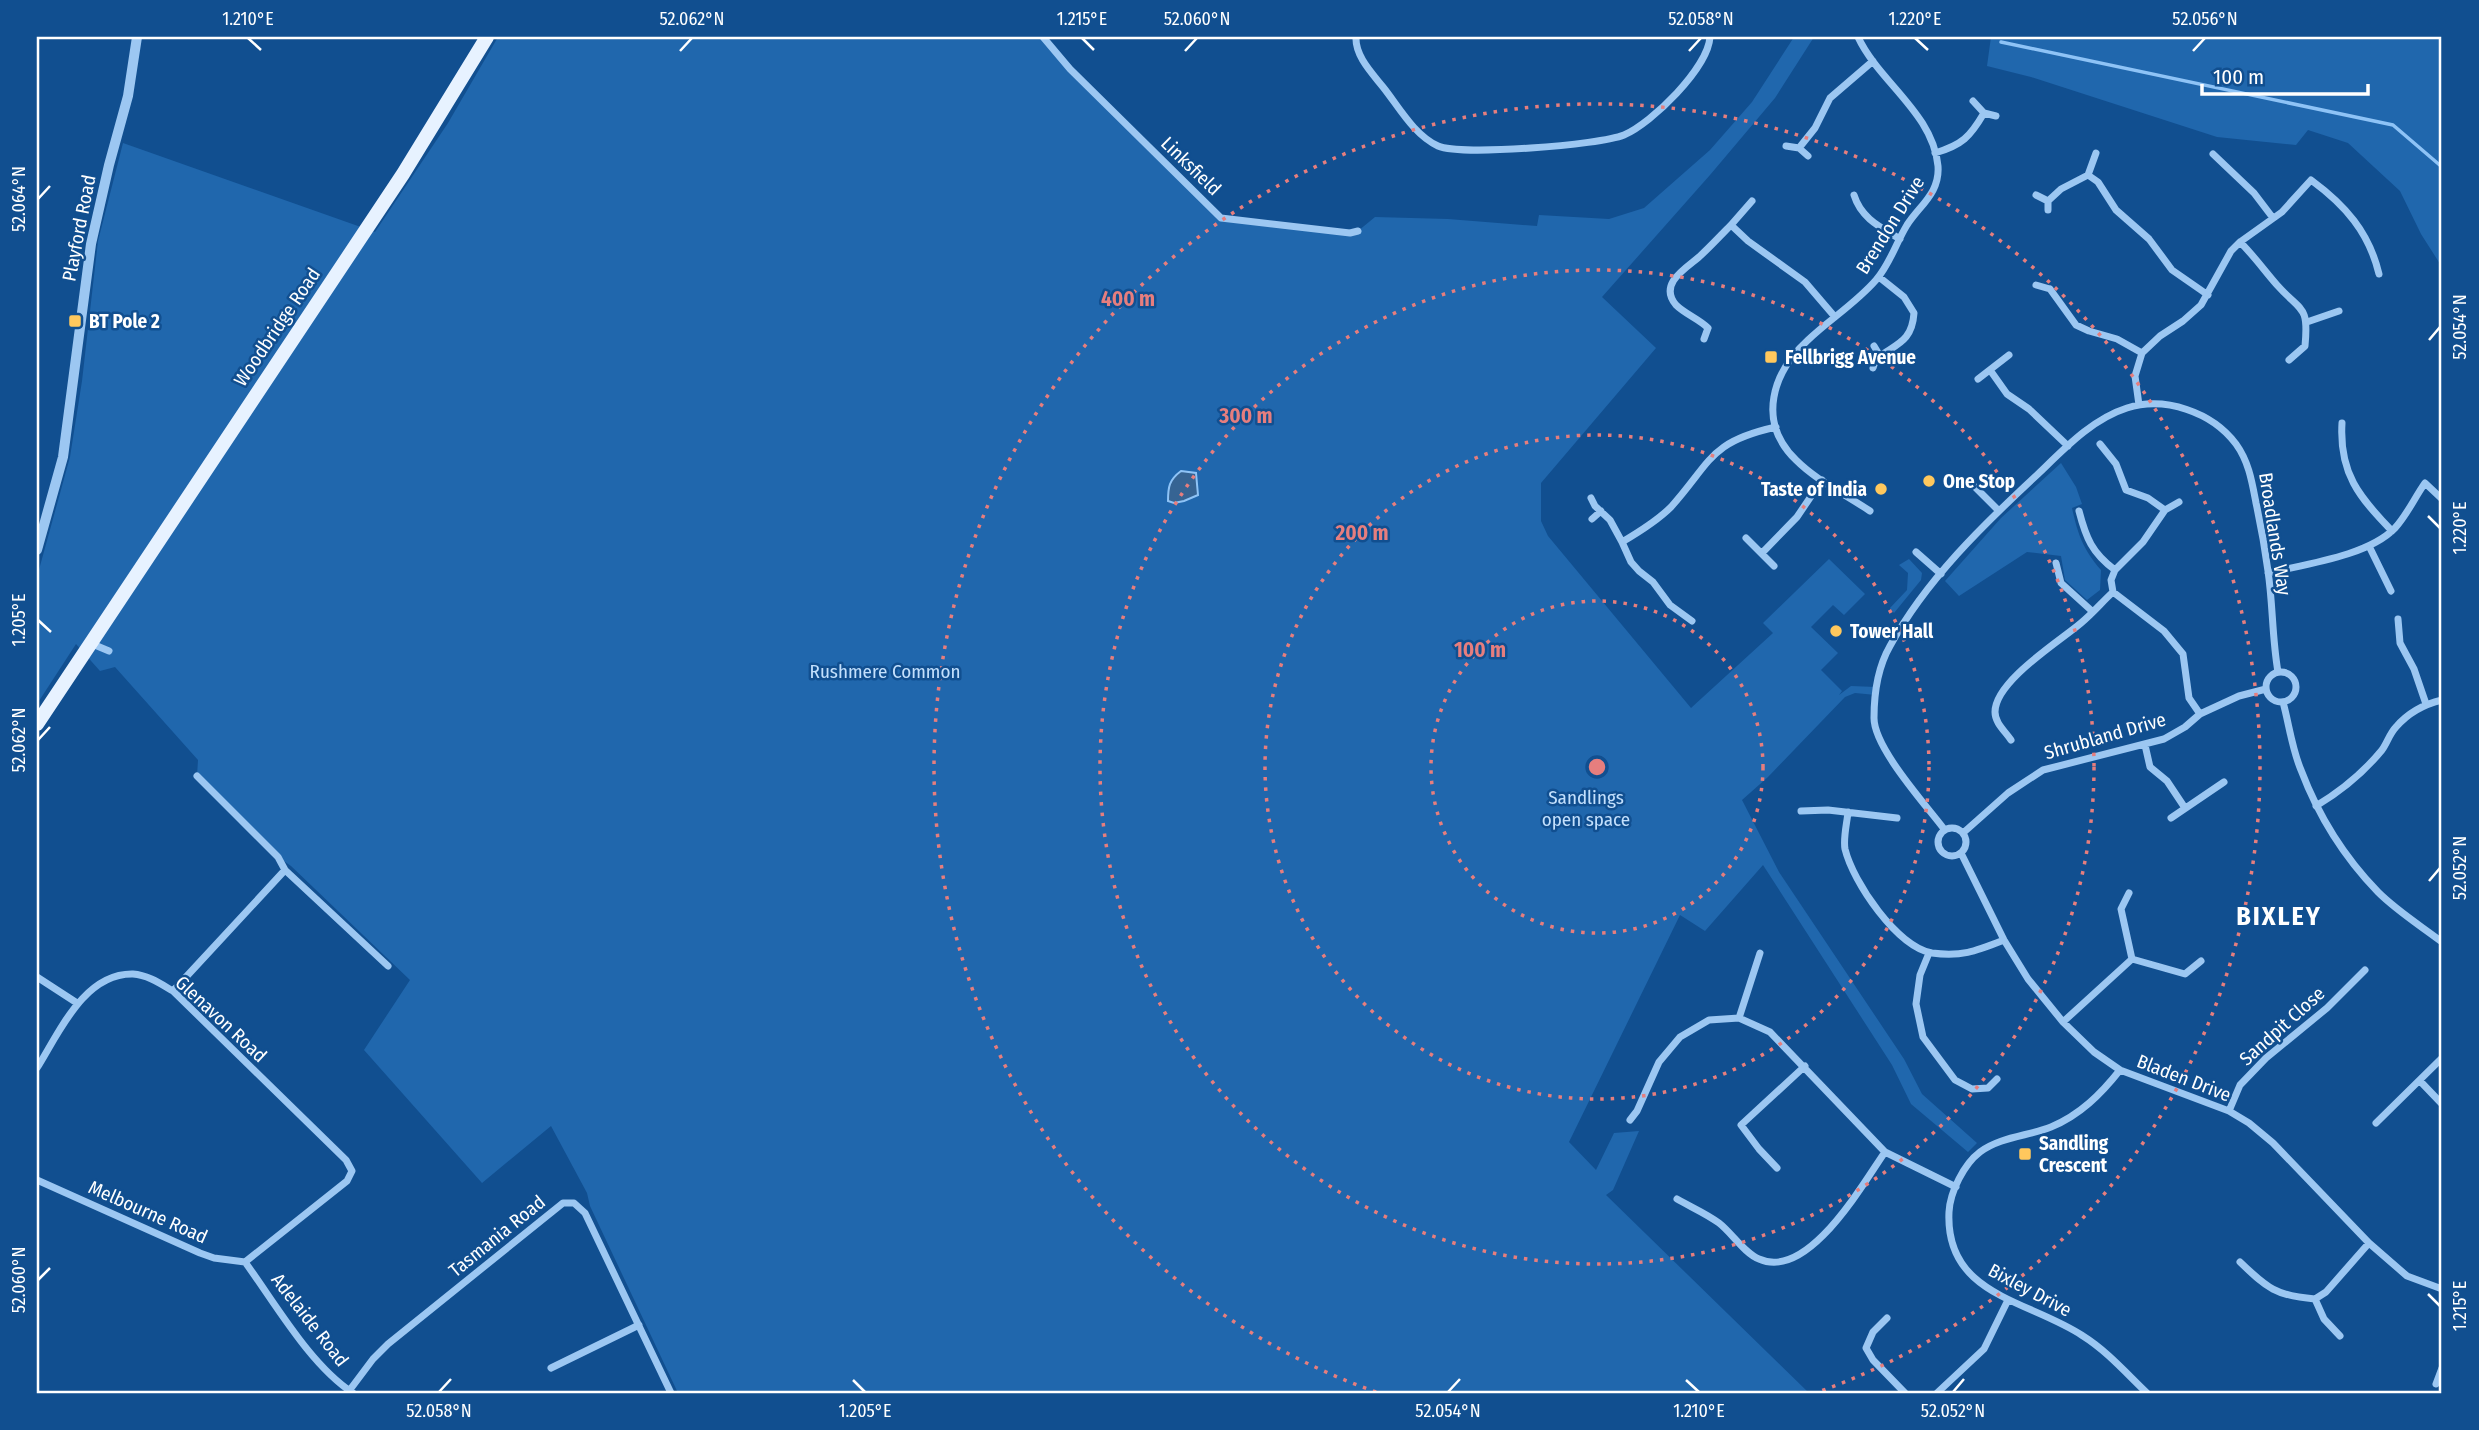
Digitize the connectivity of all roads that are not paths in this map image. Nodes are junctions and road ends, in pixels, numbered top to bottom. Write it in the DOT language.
graph roads {
  1 [pos="137,37"];
  2 [pos="487,37"];
  3 [pos="1043,37"];
  4 [pos="1356,37"];
  5 [pos="1710,37"];
  6 [pos="1858,37"];
  7 [pos="1873,61"];
  8 [pos="1973,101"];
  9 [pos="1984,113"];
  10 [pos="1996,116"];
  11 [pos="1786,146"];
  12 [pos="1799,148"];
  13 [pos="1935,153"];
  14 [pos="2096,153"];
  15 [pos="2213,154"];
  16 [pos="1808,156"];
  17 [pos="2088,175"];
  18 [pos="1854,195"];
  19 [pos="2036,195"];
  20 [pos="1752,201"];
  21 [pos="2048,201"];
  22 [pos="2048,210"];
  23 [pos="2273,218"];
  24 [pos="1731,225"];
  25 [pos="1358,231"];
  26 [pos="1900,239"];
  27 [pos="2240,242"];
  28 [pos="2379,274"];
  29 [pos="1879,277"];
  30 [pos="2057,282"];
  31 [pos="2036,285"];
  32 [pos="2050,289"];
  33 [pos="2208,295"];
  34 [pos="2339,311"];
  35 [pos="1835,317"];
  36 [pos="2307,322"];
  37 [pos="1718,326"];
  38 [pos="1708,328"];
  39 [pos="1704,339"];
  40 [pos="1874,346"];
  41 [pos="2142,353"];
  42 [pos="2010,355"];
  43 [pos="1880,356"];
  44 [pos="2289,360"];
  45 [pos="1873,368"];
  46 [pos="1990,370"];
  47 [pos="1978,379"];
  48 [pos="2139,405"];
  49 [pos="2342,423"];
  50 [pos="1776,427"];
  51 [pos="2099,444"];
  52 [pos="2068,446"];
  53 [pos="1822,480"];
  54 [pos="1970,482"];
  55 [pos="1591,498"];
  56 [pos="2442,499"];
  57 [pos="2179,502"];
  58 [pos="2080,510"];
  59 [pos="2165,510"];
  60 [pos="1601,511"];
  61 [pos="1870,511"];
  62 [pos="1999,511"];
  63 [pos="1592,519"];
  64 [pos="2392,531"];
  65 [pos="1746,538"];
  66 [pos="1622,542"];
  67 [pos="37,546"];
  68 [pos="2369,546"];
  69 [pos="1916,552"];
  70 [pos="1762,553"];
  71 [pos="2056,563"];
  72 [pos="1774,566"];
  73 [pos="2115,570"];
  74 [pos="1941,573"];
  75 [pos="2269,573"];
  76 [pos="2391,591"];
  77 [pos="2113,592"];
  78 [pos="2093,612"];
  79 [pos="2398,619"];
  80 [pos="1692,621"];
  81 [pos="92,640"];
  82 [pos="109,651"];
  83 [pos="2278,672"];
  84 [pos="2266,689"];
  85 [pos="2442,700"];
  86 [pos="2283,702"];
  87 [pos="2426,704"];
  88 [pos="2200,714"];
  89 [pos="37,724"];
  90 [pos="2011,740"];
  91 [pos="2145,745"];
  92 [pos="197,776"];
  93 [pos="2224,782"];
  94 [pos="2316,806"];
  95 [pos="2185,808"];
  96 [pos="1801,811"];
  97 [pos="1848,812"];
  98 [pos="1897,818"];
  99 [pos="2171,818"];
  100 [pos="1944,829"];
  101 [pos="1963,833"];
  102 [pos="1961,853"];
  103 [pos="285,870"];
  104 [pos="2129,892"];
  105 [pos="2004,940"];
  106 [pos="2442,942"];
  107 [pos="1760,953"];
  108 [pos="1929,953"];
  109 [pos="2132,959"];
  110 [pos="2201,961"];
  111 [pos="388,966"];
  112 [pos="2365,970"];
  113 [pos="37,977"];
  114 [pos="173,991"];
  115 [pos="77,1003"];
  116 [pos="1739,1018"];
  117 [pos="2063,1022"];
  118 [pos="2442,1058"];
  119 [pos="1805,1066"];
  120 [pos="37,1068"];
  121 [pos="2120,1070"];
  122 [pos="1997,1079"];
  123 [pos="2420,1081"];
  124 [pos="2442,1104"];
  125 [pos="2229,1111"];
  126 [pos="1630,1121"];
  127 [pos="2376,1124"];
  128 [pos="1885,1152"];
  129 [pos="1777,1168"];
  130 [pos="37,1180"];
  131 [pos="1956,1188"];
  132 [pos="1677,1199"];
  133 [pos="2369,1242"];
  134 [pos="246,1262"];
  135 [pos="2240,1262"];
  136 [pos="2442,1289"];
  137 [pos="2315,1299"];
  138 [pos="2008,1300"];
  139 [pos="1887,1318"];
  140 [pos="639,1325"];
  141 [pos="2340,1336"];
  142 [pos="551,1368"];
  143 [pos="2442,1368"];
  144 [pos="2436,1384"];
  145 [pos="351,1392"];
  146 [pos="671,1393"];
  147 [pos="1906,1393"];
  148 [pos="1937,1393"];
  149 [pos="2147,1393"];
  1 -- 67 [label="street, Playford Road"];
  2 -- 81 [label="main road, Woodbridge Road"];
  3 -- 25 [label="street, Linksfield"];
  4 -- 5 [label="street"];
  6 -- 7 [label="street, Brendon Drive"];
  7 -- 12 [label="street"];
  7 -- 13 [label="street, Brendon Drive"];
  8 -- 9 [label="street"];
  9 -- 10 [label="street"];
  9 -- 13 [label="street"];
  11 -- 12 [label="street"];
  12 -- 16 [label="street"];
  13 -- 26 [label="street, Brendon Drive"];
  14 -- 17 [label="street"];
  15 -- 23 [label="street"];
  17 -- 21 [label="street"];
  17 -- 33 [label="street"];
  18 -- 26 [label="street"];
  19 -- 21 [label="street"];
  20 -- 24 [label="street"];
  21 -- 22 [label="street"];
  23 -- 27 [label="street"];
  23 -- 28 [label="street"];
  24 -- 35 [label="street"];
  24 -- 38 [label="street"];
  26 -- 29 [label="street, Brendon Drive"];
  27 -- 33 [label="street"];
  27 -- 36 [label="street"];
  29 -- 35 [label="street, Brendon Drive"];
  29 -- 43 [label="street"];
  30 -- 32 [label="street"];
  31 -- 32 [label="street"];
  32 -- 41 [label="street"];
  33 -- 41 [label="street"];
  34 -- 36 [label="street"];
  35 -- 50 [label="street, Brendon Drive"];
  36 -- 44 [label="street"];
  37 -- 38 [label="street"];
  38 -- 39 [label="street"];
  40 -- 43 [label="street"];
  41 -- 48 [label="street"];
  42 -- 46 [label="street"];
  43 -- 45 [label="street"];
  46 -- 47 [label="street"];
  46 -- 52 [label="street"];
  48 -- 52 [label="street, Broadlands Way"];
  48 -- 75 [label="street, Broadlands Way"];
  49 -- 64 [label="street"];
  50 -- 53 [label="street, Brendon Drive"];
  50 -- 66 [label="street"];
  51 -- 59 [label="street"];
  52 -- 62 [label="street, Broadlands Way"];
  53 -- 61 [label="street, Brendon Drive"];
  53 -- 70 [label="street"];
  54 -- 62 [label="street"];
  55 -- 60 [label="street"];
  56 -- 64 [label="street"];
  57 -- 59 [label="street"];
  58 -- 73 [label="street"];
  59 -- 73 [label="street"];
  60 -- 63 [label="street"];
  60 -- 66 [label="street"];
  62 -- 74 [label="street, Broadlands Way"];
  64 -- 68 [label="street"];
  65 -- 70 [label="street"];
  66 -- 80 [label="street"];
  68 -- 75 [label="street"];
  68 -- 76 [label="street"];
  69 -- 74 [label="street"];
  70 -- 72 [label="street"];
  71 -- 78 [label="street"];
  73 -- 77 [label="street"];
  74 -- 100 [label="street, Broadlands Way"];
  75 -- 83 [label="street, Broadlands Way"];
  77 -- 78 [label="street"];
  77 -- 88 [label="street"];
  78 -- 90 [label="street"];
  79 -- 87 [label="street"];
  81 -- 82 [label="street"];
  81 -- 89 [label="main road, Woodbridge Road"];
  83 -- 84 [label="street"];
  83 -- 86 [label="street"];
  84 -- 86 [label="street"];
  84 -- 88 [label="street, Shrubland Drive"];
  85 -- 87 [label="street"];
  86 -- 94 [label="street"];
  87 -- 94 [label="street"];
  88 -- 91 [label="street, Shrubland Drive"];
  91 -- 95 [label="street"];
  91 -- 101 [label="street, Shrubland Drive"];
  92 -- 103 [label="street"];
  93 -- 95 [label="street"];
  94 -- 106 [label="street"];
  95 -- 99 [label="street"];
  96 -- 97 [label="street"];
  97 -- 98 [label="street"];
  97 -- 108 [label="street"];
  100 -- 101 [label="street"];
  100 -- 102 [label="street"];
  101 -- 102 [label="street"];
  102 -- 105 [label="street, Bladen Drive"];
  103 -- 111 [label="street"];
  103 -- 114 [label="street"];
  104 -- 109 [label="street"];
  105 -- 108 [label="street"];
  105 -- 117 [label="street, Bladen Drive"];
  107 -- 116 [label="street"];
  108 -- 122 [label="street"];
  109 -- 110 [label="street"];
  109 -- 117 [label="street"];
  112 -- 125 [label="street, Sandpit Close"];
  113 -- 115 [label="street"];
  114 -- 115 [label="street, Glenavon Road"];
  114 -- 134 [label="street, Glenavon Road"];
  115 -- 120 [label="street"];
  116 -- 119 [label="street"];
  116 -- 126 [label="street"];
  117 -- 121 [label="street, Bladen Drive"];
  118 -- 123 [label="street"];
  119 -- 128 [label="street"];
  119 -- 129 [label="street"];
  121 -- 125 [label="street, Bladen Drive"];
  121 -- 131 [label="street, Bixley Drive"];
  123 -- 124 [label="street"];
  123 -- 127 [label="street"];
  125 -- 133 [label="street, Bladen Drive"];
  128 -- 131 [label="street"];
  128 -- 132 [label="street"];
  130 -- 134 [label="street, Melbourne Road"];
  131 -- 138 [label="street, Bixley Drive"];
  133 -- 136 [label="street, Bladen Drive"];
  133 -- 137 [label="street"];
  134 -- 145 [label="street, Adelaide Road"];
  135 -- 137 [label="street"];
  137 -- 141 [label="street"];
  138 -- 148 [label="street"];
  138 -- 149 [label="street, Bixley Drive"];
  139 -- 147 [label="street"];
  140 -- 142 [label="street"];
  140 -- 145 [label="street, Tasmania Road"];
  140 -- 146 [label="street, Tasmania Road"];
  143 -- 144 [label="street"];
}
